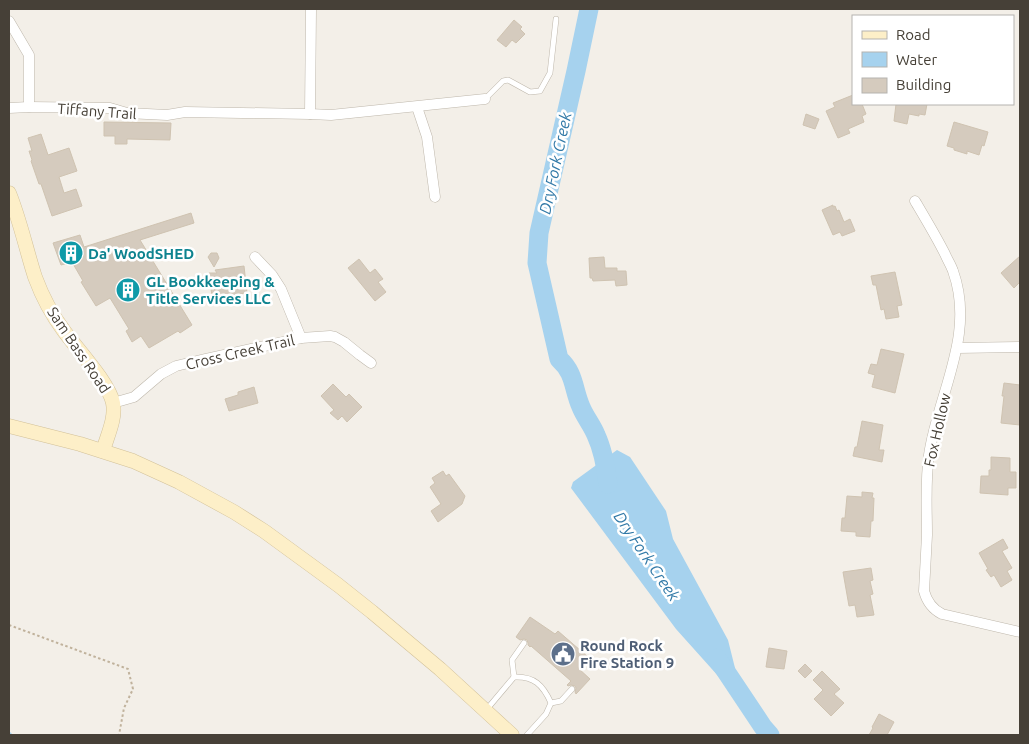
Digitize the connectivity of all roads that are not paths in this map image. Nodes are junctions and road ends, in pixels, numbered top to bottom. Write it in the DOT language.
graph roads {
  1 [pos="311,9"];
  2 [pos="556,20"];
  3 [pos="9,21"];
  4 [pos="485,99"];
  5 [pos="29,107"];
  6 [pos="417,107"];
  7 [pos="9,108"];
  8 [pos="310,114"];
  9 [pos="9,193"];
  10 [pos="435,197"];
  11 [pos="915,201"];
  12 [pos="255,257"];
  13 [pos="301,338"];
  14 [pos="1020,347"];
  15 [pos="957,348"];
  16 [pos="370,362"];
  17 [pos="113,403"];
  18 [pos="9,426"];
  19 [pos="103,451"];
  20 [pos="1020,632"];
  21 [pos="524,643"];
  22 [pos="514,677"];
  23 [pos="572,689"];
  24 [pos="551,703"];
  25 [pos="485,711"];
  26 [pos="512,735"];
  27 [pos="527,735"];
  1 -- 8 [label="street"];
  2 -- 4 [label="lane"];
  3 -- 5 [label="street"];
  4 -- 6 [label="street, Tiffany Trail"];
  5 -- 7 [label="street, Tiffany Trail"];
  5 -- 8 [label="street, Tiffany Trail"];
  6 -- 8 [label="street, Tiffany Trail"];
  6 -- 10 [label="street"];
  9 -- 17 [label="main road, Sam Bass Road"];
  11 -- 15 [label="street, Fox Hollow"];
  12 -- 13 [label="street"];
  13 -- 16 [label="street, Cross Creek Trail"];
  13 -- 17 [label="street, Cross Creek Trail"];
  14 -- 15 [label="street"];
  15 -- 20 [label="street, Fox Hollow"];
  17 -- 19 [label="main road, Sam Bass Road"];
  18 -- 19 [label="main road"];
  19 -- 25 [label="main road"];
  21 -- 22 [label="lane"];
  22 -- 24 [label="lane"];
  22 -- 25 [label="lane"];
  23 -- 24 [label="lane"];
  24 -- 27 [label="lane"];
  25 -- 26 [label="main road"];
}
